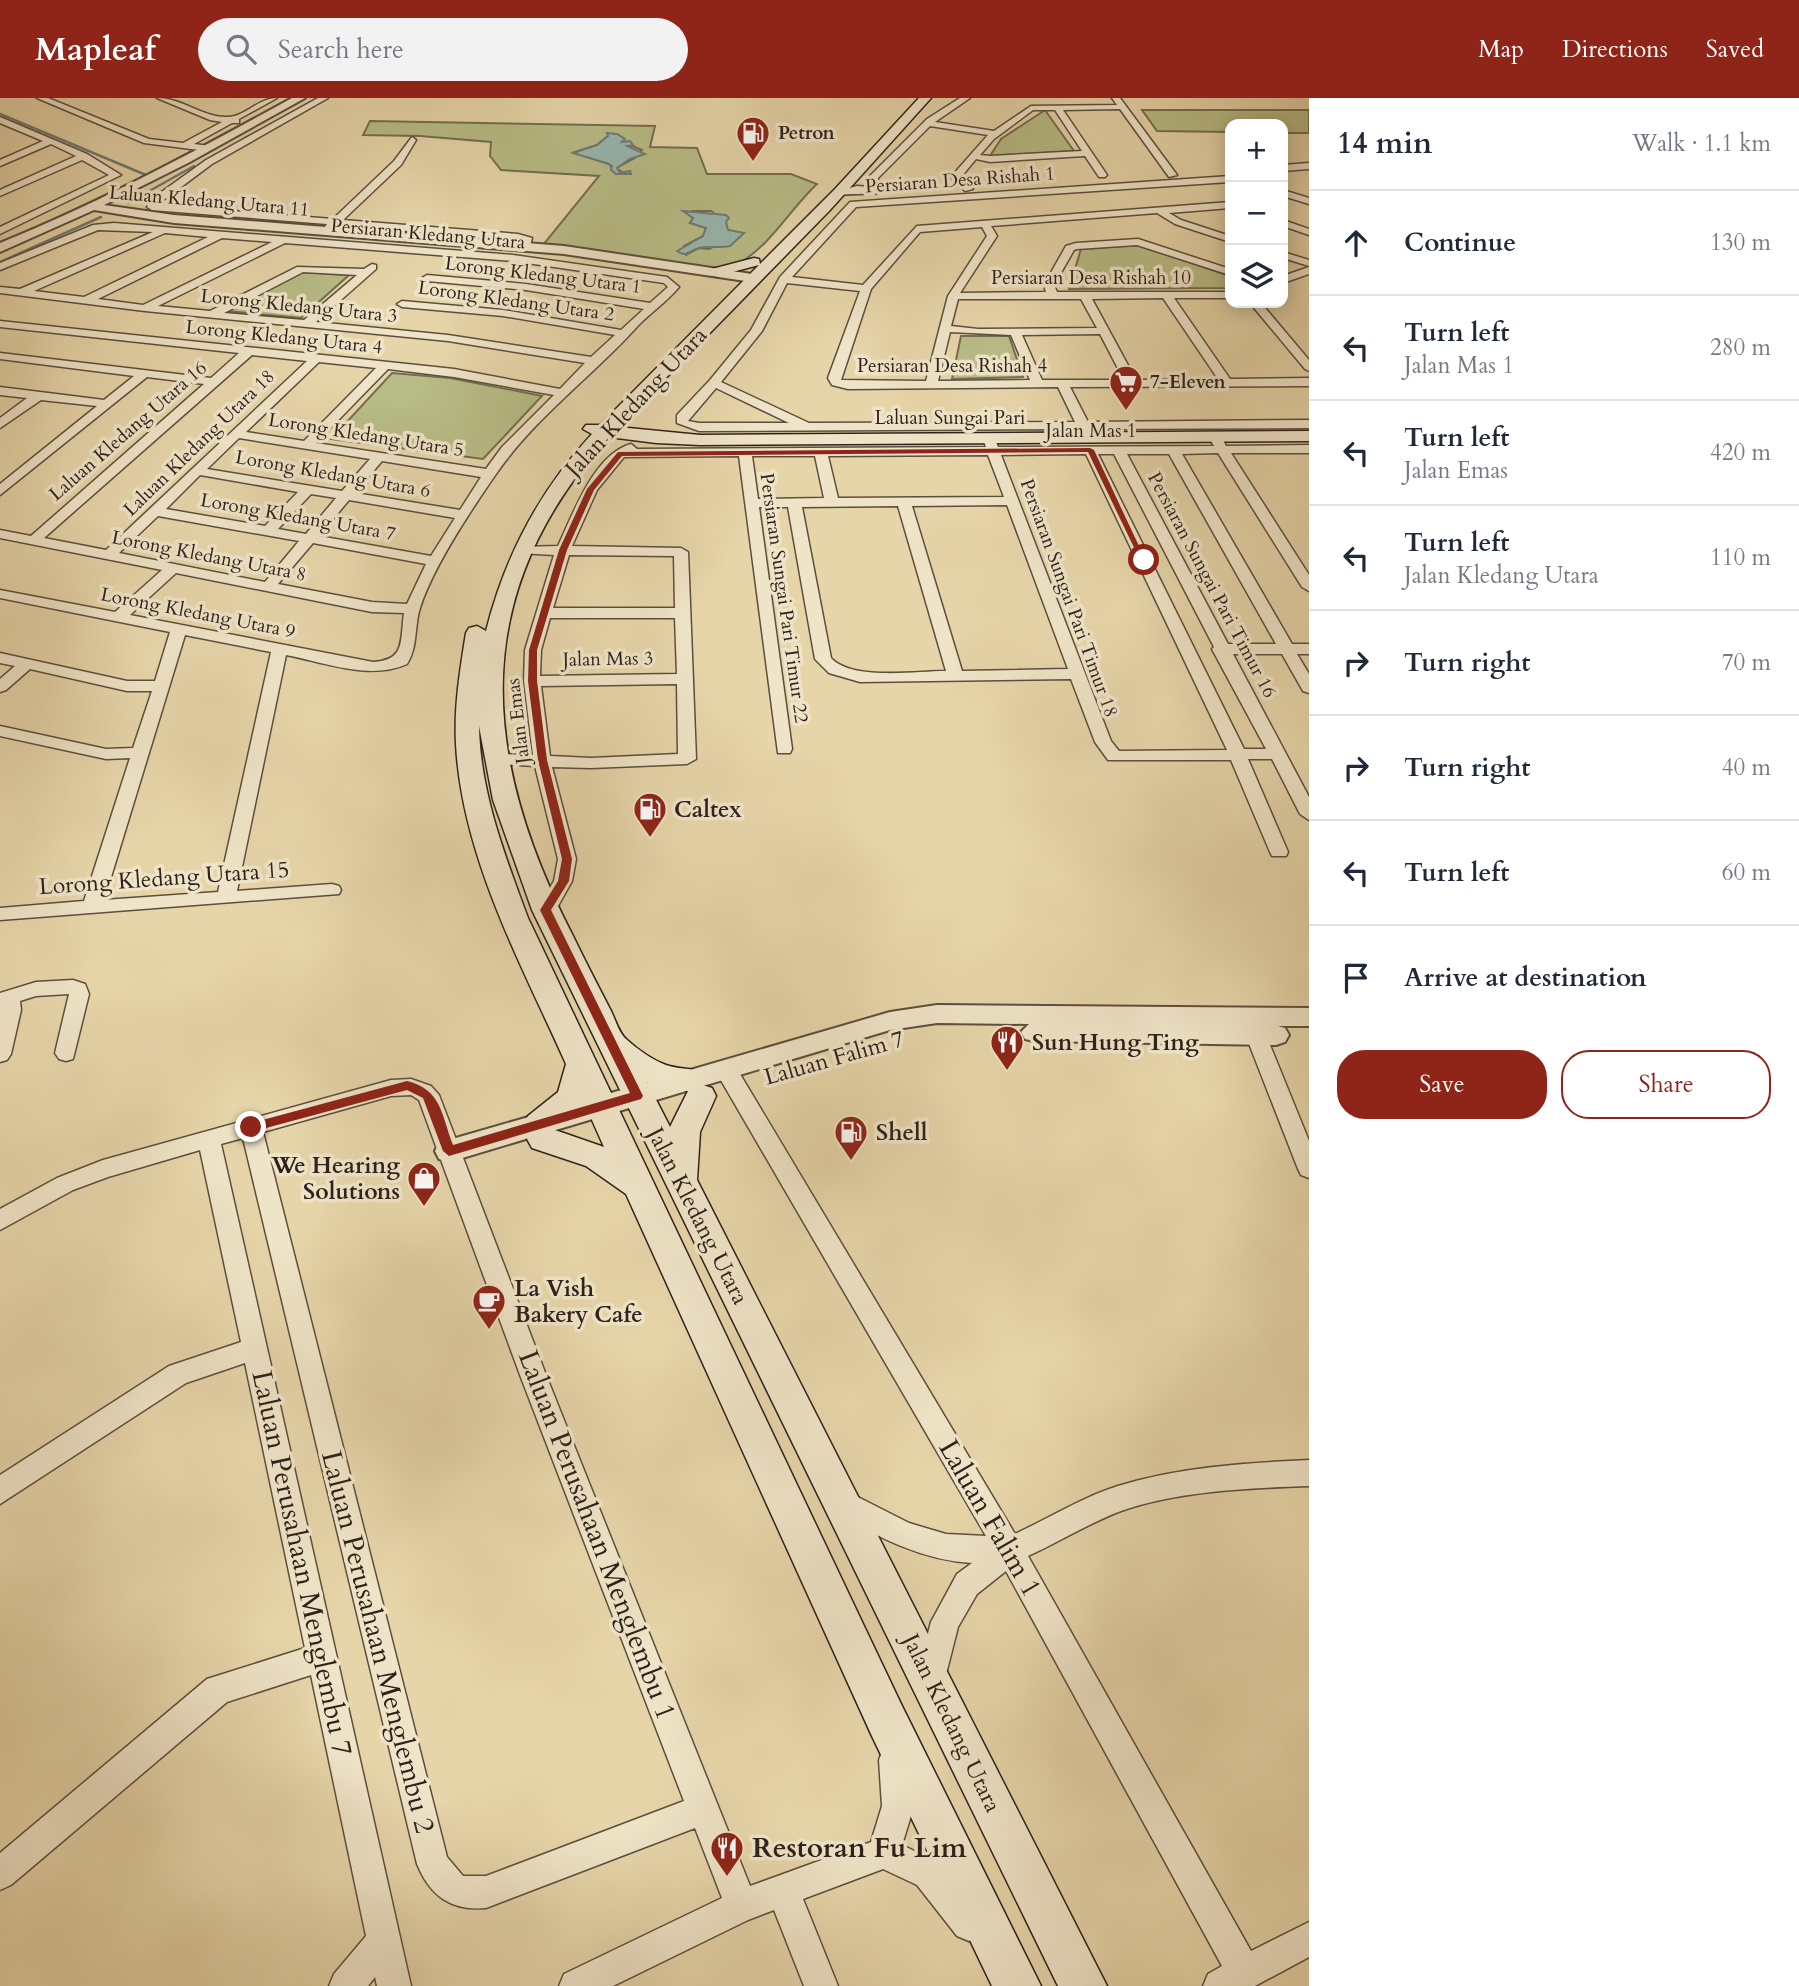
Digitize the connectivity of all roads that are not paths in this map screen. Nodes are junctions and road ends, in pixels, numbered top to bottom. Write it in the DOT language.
graph roads {
  1 [pos="41,98"];
  2 [pos="161,98"];
  3 [pos="274,98"];
  4 [pos="300,98"];
  5 [pos="324,98"];
  6 [pos="923,98"];
  7 [pos="966,98"];
  8 [pos="1116,98"];
  9 [pos="1057,107"];
  10 [pos="1122,107"];
  11 [pos="0,120"];
  12 [pos="233,121"];
  13 [pos="928,123"];
  14 [pos="254,124"];
  15 [pos="20,128"];
  16 [pos="10,132"];
  17 [pos="996,134"];
  18 [pos="412,140"];
  19 [pos="51,141"];
  20 [pos="182,147"];
  21 [pos="207,148"];
  22 [pos="172,152"];
  23 [pos="1087,153"];
  24 [pos="84,156"];
  25 [pos="973,156"];
  26 [pos="184,161"];
  27 [pos="209,162"];
  28 [pos="0,163"];
  29 [pos="1309,166"];
  30 [pos="1288,167"];
  31 [pos="1156,171"];
  32 [pos="1309,172"];
  33 [pos="856,173"];
  34 [pos="1170,173"];
  35 [pos="1225,174"];
  36 [pos="1088,176"];
  37 [pos="1225,176"];
  38 [pos="1152,184"];
  39 [pos="965,185"];
  40 [pos="933,186"];
  41 [pos="130,189"];
  42 [pos="865,189"];
  43 [pos="1050,191"];
  44 [pos="839,192"];
  45 [pos="0,193"];
  46 [pos="1168,196"];
  47 [pos="1288,197"];
  48 [pos="950,198"];
  49 [pos="1309,201"];
  50 [pos="1225,206"];
  51 [pos="98,208"];
  52 [pos="962,210"];
  53 [pos="1158,210"];
  54 [pos="128,215"];
  55 [pos="1082,216"];
  56 [pos="0,220"];
  57 [pos="72,221"];
  58 [pos="23,223"];
  59 [pos="985,223"];
  60 [pos="55,225"];
  61 [pos="1288,225"];
  62 [pos="331,227"];
  63 [pos="0,231"];
  64 [pos="163,231"];
  65 [pos="1309,232"];
  66 [pos="219,235"];
  67 [pos="1225,237"];
  68 [pos="283,240"];
  69 [pos="15,242"];
  70 [pos="393,249"];
  71 [pos="0,250"];
  72 [pos="1288,257"];
  73 [pos="1309,264"];
  74 [pos="0,267"];
  75 [pos="1225,270"];
  76 [pos="1309,270"];
  77 [pos="366,272"];
  78 [pos="713,274"];
  79 [pos="744,277"];
  80 [pos="427,278"];
  81 [pos="1288,278"];
  82 [pos="784,279"];
  83 [pos="1288,279"];
  84 [pos="1309,284"];
  85 [pos="866,288"];
  86 [pos="0,290"];
  87 [pos="18,294"];
  88 [pos="1166,295"];
  89 [pos="1225,295"];
  90 [pos="953,296"];
  91 [pos="1053,296"];
  92 [pos="1085,296"];
  93 [pos="85,301"];
  94 [pos="514,301"];
  95 [pos="61,307"];
  96 [pos="655,307"];
  97 [pos="145,308"];
  98 [pos="1259,308"];
  99 [pos="176,311"];
  100 [pos="393,313"];
  101 [pos="211,315"];
  102 [pos="384,322"];
  103 [pos="0,324"];
  104 [pos="306,325"];
  105 [pos="34,327"];
  106 [pos="943,328"];
  107 [pos="1015,331"];
  108 [pos="1104,331"];
  109 [pos="375,332"];
  110 [pos="626,334"];
  111 [pos="140,339"];
  112 [pos="10,343"];
  113 [pos="249,351"];
  114 [pos="470,352"];
  115 [pos="0,356"];
  116 [pos="316,358"];
  117 [pos="594,361"];
  118 [pos="462,363"];
  119 [pos="385,366"];
  120 [pos="1309,367"];
  121 [pos="454,373"];
  122 [pos="144,374"];
  123 [pos="214,382"];
  124 [pos="1226,382"];
  125 [pos="1309,382"];
  126 [pos="713,383"];
  127 [pos="1037,383"];
  128 [pos="1062,383"];
  129 [pos="1132,383"];
  130 [pos="931,384"];
  131 [pos="0,391"];
  132 [pos="563,393"];
  133 [pos="38,396"];
  134 [pos="107,404"];
  135 [pos="0,424"];
  136 [pos="1309,424"];
  137 [pos="598,429"];
  138 [pos="798,431"];
  139 [pos="237,434"];
  140 [pos="1309,436"];
  141 [pos="656,438"];
  142 [pos="1088,438"];
  143 [pos="1218,443"];
  144 [pos="991,444"];
  145 [pos="307,445"];
  146 [pos="1309,449"];
  147 [pos="1118,450"];
  148 [pos="1173,450"];
  149 [pos="745,452"];
  150 [pos="821,452"];
  151 [pos="620,453"];
  152 [pos="379,456"];
  153 [pos="198,471"];
  154 [pos="489,474"];
  155 [pos="307,489"];
  156 [pos="0,491"];
  157 [pos="346,496"];
  158 [pos="1013,501"];
  159 [pos="904,502"];
  160 [pos="753,503"];
  161 [pos="793,503"];
  162 [pos="832,503"];
  163 [pos="155,511"];
  164 [pos="462,515"];
  165 [pos="268,531"];
  166 [pos="0,534"];
  167 [pos="309,539"];
  168 [pos="33,541"];
  169 [pos="524,550"];
  170 [pos="563,550"];
  171 [pos="108,556"];
  172 [pos="435,561"];
  173 [pos="172,569"];
  174 [pos="268,587"];
  175 [pos="1309,587"];
  176 [pos="0,594"];
  177 [pos="412,609"];
  178 [pos="545,613"];
  179 [pos="683,613"];
  180 [pos="117,618"];
  181 [pos="179,629"];
  182 [pos="279,649"];
  183 [pos="1220,649"];
  184 [pos="1309,649"];
  185 [pos="1286,650"];
  186 [pos="0,658"];
  187 [pos="27,664"];
  188 [pos="1077,674"];
  189 [pos="955,675"];
  190 [pos="684,679"];
  191 [pos="532,681"];
  192 [pos="161,686"];
  193 [pos="0,687"];
  194 [pos="1309,688"];
  195 [pos="0,731"];
  196 [pos="784,749"];
  197 [pos="140,753"];
  198 [pos="1278,754"];
  199 [pos="1238,755"];
  200 [pos="496,759"];
  201 [pos="542,760"];
  202 [pos="1309,814"];
  203 [pos="1279,852"];
  204 [pos="332,890"];
  205 [pos="226,898"];
  206 [pos="92,908"];
  207 [pos="546,910"];
  208 [pos="0,914"];
  209 [pos="3,1000"];
  210 [pos="1309,1017"];
  211 [pos="1252,1025"];
  212 [pos="1309,1035"];
  213 [pos="611,1043"];
  214 [pos="66,1053"];
  215 [pos="0,1054"];
  216 [pos="582,1062"];
  217 [pos="730,1078"];
  218 [pos="696,1088"];
  219 [pos="624,1109"];
  220 [pos="251,1127"];
  221 [pos="541,1132"];
  222 [pos="208,1140"];
  223 [pos="451,1158"];
  224 [pos="1309,1169"];
  225 [pos="681,1182"];
  226 [pos="641,1188"];
  227 [pos="0,1220"];
  228 [pos="256,1348"];
  229 [pos="1309,1473"];
  230 [pos="0,1491"];
  231 [pos="843,1502"];
  232 [pos="1010,1550"];
  233 [pos="322,1657"];
  234 [pos="931,1681"];
  235 [pos="886,1720"];
  236 [pos="704,1809"];
  237 [pos="939,1823"];
  238 [pos="884,1853"];
  239 [pos="0,1874"];
  240 [pos="783,1891"];
  241 [pos="741,1906"];
  242 [pos="1309,1939"];
  243 [pos="383,1942"];
  244 [pos="1232,1979"];
  245 [pos="345,1986"];
  246 [pos="394,1986"];
  247 [pos="576,1986"];
  248 [pos="821,1986"];
  249 [pos="1015,1986"];
  250 [pos="1038,1986"];
  251 [pos="1083,1986"];
  1 -- 20 [label="street"];
  2 -- 12 [label="street"];
  3 -- 12 [label="street"];
  4 -- 14 [label="street"];
  5 -- 27 [label="street"];
  6 -- 33 [label="main road, Jalan Kledang Utara"];
  6 -- 79 [label="main road, Jalan Kledang Utara"];
  7 -- 13 [label="street"];
  8 -- 10 [label="street"];
  9 -- 10 [label="street"];
  9 -- 17 [label="street"];
  9 -- 23 [label="street"];
  10 -- 34 [label="street"];
  11 -- 15 [label="street"];
  12 -- 14 [label="street"];
  12 -- 20 [label="street"];
  13 -- 17 [label="street"];
  13 -- 40 [label="street"];
  14 -- 21 [label="street"];
  15 -- 16 [label="street"];
  15 -- 19 [label="street"];
  17 -- 25 [label="street"];
  18 -- 62 [label="street"];
  19 -- 24 [label="street"];
  19 -- 28 [label="street"];
  20 -- 21 [label="street"];
  20 -- 22 [label="street"];
  21 -- 26 [label="street"];
  23 -- 25 [label="street"];
  23 -- 36 [label="street"];
  24 -- 45 [label="street"];
  24 -- 58 [label="street"];
  25 -- 39 [label="street"];
  26 -- 27 [label="street"];
  26 -- 41 [label="street"];
  27 -- 62 [label="street"];
  29 -- 30 [label="street"];
  30 -- 32 [label="street"];
  31 -- 34 [label="street"];
  33 -- 42 [label="street"];
  33 -- 44 [label="main road, Jalan Kledang Utara"];
  34 -- 35 [label="street"];
  34 -- 39 [label="street"];
  37 -- 38 [label="street, Persiaran Desa Rishah 1"];
  38 -- 43 [label="street, Persiaran Desa Rishah 1"];
  38 -- 46 [label="street"];
  39 -- 42 [label="street"];
  41 -- 51 [label="street"];
  41 -- 54 [label="street"];
  41 -- 58 [label="street"];
  41 -- 60 [label="street"];
  42 -- 44 [label="street"];
  43 -- 48 [label="street, Persiaran Desa Rishah 1"];
  43 -- 55 [label="street"];
  44 -- 79 [label="main road, Jalan Kledang Utara"];
  47 -- 49 [label="street"];
  48 -- 52 [label="street"];
  48 -- 82 [label="street, Persiaran Desa Rishah 1"];
  50 -- 53 [label="street, Persiaran Desa Rishah 4"];
  51 -- 54 [label="street, Laluan Kledang Utara 11"];
  51 -- 57 [label="street"];
  51 -- 60 [label="street"];
  53 -- 55 [label="street, Persiaran Desa Rishah 4"];
  53 -- 67 [label="street"];
  54 -- 57 [label="street"];
  54 -- 62 [label="street, Laluan Kledang Utara 11"];
  54 -- 78 [label="street, Laluan Kledang Utara 11"];
  55 -- 59 [label="street, Persiaran Desa Rishah 4"];
  56 -- 58 [label="street"];
  57 -- 71 [label="street"];
  58 -- 63 [label="street"];
  58 -- 69 [label="street"];
  59 -- 85 [label="street, Persiaran Desa Rishah 4"];
  59 -- 90 [label="street"];
  60 -- 69 [label="street"];
  61 -- 65 [label="street"];
  62 -- 78 [label="street, Laluan Kledang Utara 11"];
  64 -- 66 [label="street, Persiaran Kledang Utara"];
  64 -- 74 [label="street, Persiaran Kledang Utara"];
  64 -- 87 [label="street"];
  66 -- 68 [label="street, Persiaran Kledang Utara"];
  66 -- 93 [label="street"];
  68 -- 70 [label="street, Persiaran Kledang Utara"];
  68 -- 97 [label="street"];
  69 -- 71 [label="street"];
  70 -- 77 [label="street"];
  70 -- 80 [label="street, Persiaran Kledang Utara"];
  72 -- 73 [label="street"];
  75 -- 91 [label="street"];
  76 -- 81 [label="street"];
  77 -- 101 [label="street"];
  77 -- 104 [label="street"];
  78 -- 79 [label="main road"];
  78 -- 79 [label="main road"];
  79 -- 137 [label="main road, Jalan Kledang Utara"];
  80 -- 94 [label="street, Lorong Kledang Utara 2"];
  80 -- 94 [label="street, Lorong Kledang Utara 1"];
  80 -- 94 [label="street, Persiaran Kledang Utara"];
  80 -- 100 [label="street"];
  82 -- 85 [label="street"];
  82 -- 126 [label="street, Persiaran Desa Rishah 1"];
  83 -- 84 [label="street"];
  85 -- 130 [label="street, Persiaran Desa Rishah 4"];
  86 -- 87 [label="street, Lorong Kledang Utara 3"];
  87 -- 95 [label="street, Lorong Kledang Utara 3"];
  88 -- 89 [label="street, Persiaran Desa Rishah 10"];
  88 -- 92 [label="street, Persiaran Desa Rishah 10"];
  88 -- 124 [label="street"];
  90 -- 91 [label="street, Persiaran Desa Rishah 10"];
  90 -- 106 [label="street"];
  91 -- 92 [label="street, Persiaran Desa Rishah 10"];
  92 -- 108 [label="street"];
  93 -- 95 [label="street, Lorong Kledang Utara 3"];
  93 -- 97 [label="street, Lorong Kledang Utara 3"];
  94 -- 96 [label="street, Lorong Kledang Utara 1"];
  94 -- 96 [label="street, Persiaran Kledang Utara"];
  94 -- 109 [label="street, Lorong Kledang Utara 3"];
  94 -- 110 [label="street, Lorong Kledang Utara 2"];
  94 -- 114 [label="street"];
  94 -- 117 [label="street, Lorong Kledang Utara 3"];
  95 -- 105 [label="street"];
  96 -- 110 [label="street"];
  97 -- 99 [label="street, Lorong Kledang Utara 3"];
  98 -- 120 [label="street"];
  99 -- 101 [label="street, Lorong Kledang Utara 3"];
  99 -- 111 [label="street"];
  101 -- 104 [label="street, Lorong Kledang Utara 3"];
  102 -- 109 [label="street"];
  103 -- 105 [label="street, Lorong Kledang Utara 4"];
  104 -- 109 [label="street, Lorong Kledang Utara 3"];
  105 -- 111 [label="street, Lorong Kledang Utara 4"];
  105 -- 112 [label="street"];
  106 -- 107 [label="street"];
  106 -- 130 [label="street"];
  107 -- 108 [label="street"];
  107 -- 127 [label="street"];
  108 -- 129 [label="street"];
  110 -- 117 [label="street"];
  111 -- 113 [label="street, Lorong Kledang Utara 4"];
  113 -- 116 [label="street, Lorong Kledang Utara 4"];
  113 -- 123 [label="street, Laluan Kledang Utara 16"];
  115 -- 122 [label="street"];
  116 -- 119 [label="street, Lorong Kledang Utara 4"];
  116 -- 139 [label="street, Laluan Kledang Utara 18"];
  117 -- 132 [label="street"];
  118 -- 121 [label="street"];
  119 -- 121 [label="street, Lorong Kledang Utara 4"];
  119 -- 145 [label="street"];
  121 -- 132 [label="street, Lorong Kledang Utara 4"];
  122 -- 123 [label="street"];
  122 -- 134 [label="street"];
  123 -- 168 [label="street, Laluan Kledang Utara 16"];
  124 -- 125 [label="street, Persiaran Desa Rishah 4"];
  124 -- 129 [label="street, Persiaran Desa Rishah 4"];
  126 -- 138 [label="street"];
  126 -- 138 [label="street, Persiaran Desa Rishah 1"];
  127 -- 128 [label="street, Persiaran Desa Rishah 4"];
  127 -- 130 [label="street, Persiaran Desa Rishah 4"];
  128 -- 129 [label="street, Persiaran Desa Rishah 4"];
  128 -- 142 [label="street"];
  131 -- 133 [label="street"];
  132 -- 154 [label="street"];
  133 -- 134 [label="street"];
  133 -- 135 [label="street"];
  134 -- 156 [label="street"];
  136 -- 142 [label="street"];
  137 -- 141 [label="main road, Laluan Sungai Pari"];
  137 -- 169 [label="main road, Jalan Kledang Utara"];
  137 -- 216 [label="main road, Jalan Kledang Utara"];
  138 -- 141 [label="main road, Laluan Sungai Pari"];
  138 -- 142 [label="street"];
  138 -- 144 [label="main road, Laluan Sungai Pari"];
  139 -- 145 [label="street, Lorong Kledang Utara 5"];
  139 -- 153 [label="street, Laluan Kledang Utara 18"];
  140 -- 143 [label="main road, Laluan Sungai Pari"];
  141 -- 151 [label="street, Jalan Emas"];
  142 -- 143 [label="main road, Laluan Sungai Pari"];
  142 -- 144 [label="main road, Laluan Sungai Pari"];
  142 -- 147 [label="street, Jalan Mas 1"];
  142 -- 199 [label="street"];
  143 -- 146 [label="street, Jalan Mas 1"];
  143 -- 148 [label="street, Jalan Mas 1"];
  143 -- 175 [label="street"];
  144 -- 150 [label="street"];
  144 -- 158 [label="street, Persiaran Sungai Pari Timur 18"];
  145 -- 152 [label="street, Lorong Kledang Utara 5"];
  147 -- 148 [label="street, Jalan Mas 1"];
  147 -- 183 [label="street, Persiaran Sungai Pari Timur 16"];
  148 -- 185 [label="street"];
  149 -- 150 [label="street"];
  149 -- 151 [label="street"];
  149 -- 160 [label="street, Persiaran Sungai Pari Timur 22"];
  150 -- 162 [label="street"];
  151 -- 170 [label="street, Jalan Emas"];
  152 -- 154 [label="street, Lorong Kledang Utara 5"];
  152 -- 157 [label="street"];
  153 -- 155 [label="street, Lorong Kledang Utara 6"];
  153 -- 163 [label="street, Laluan Kledang Utara 18"];
  154 -- 164 [label="street"];
  155 -- 157 [label="street, Lorong Kledang Utara 6"];
  155 -- 165 [label="street"];
  157 -- 164 [label="street, Lorong Kledang Utara 6"];
  157 -- 167 [label="street"];
  158 -- 159 [label="street"];
  158 -- 188 [label="street, Persiaran Sungai Pari Timur 18"];
  159 -- 162 [label="street"];
  159 -- 189 [label="street"];
  160 -- 161 [label="street"];
  160 -- 196 [label="street, Persiaran Sungai Pari Timur 22"];
  161 -- 162 [label="street"];
  161 -- 189 [label="street"];
  163 -- 165 [label="street, Lorong Kledang Utara 7"];
  163 -- 171 [label="street, Laluan Kledang Utara 18"];
  164 -- 172 [label="street"];
  165 -- 167 [label="street, Lorong Kledang Utara 7"];
  166 -- 168 [label="street, Lorong Kledang Utara 8"];
  167 -- 172 [label="street, Lorong Kledang Utara 7"];
  167 -- 174 [label="street"];
  168 -- 171 [label="street, Lorong Kledang Utara 8"];
  169 -- 170 [label="street"];
  169 -- 200 [label="main road, Jalan Kledang Utara"];
  170 -- 178 [label="street, Jalan Emas"];
  170 -- 179 [label="street"];
  171 -- 173 [label="street, Lorong Kledang Utara 8"];
  172 -- 177 [label="street"];
  173 -- 174 [label="street, Lorong Kledang Utara 8"];
  173 -- 180 [label="street"];
  174 -- 177 [label="street, Lorong Kledang Utara 8"];
  176 -- 180 [label="street, Lorong Kledang Utara 9"];
  177 -- 182 [label="street, Lorong Kledang Utara 9"];
  178 -- 179 [label="street"];
  178 -- 191 [label="street, Jalan Emas"];
  179 -- 190 [label="street"];
  180 -- 181 [label="street, Lorong Kledang Utara 9"];
  181 -- 182 [label="street, Lorong Kledang Utara 9"];
  181 -- 192 [label="street"];
  182 -- 205 [label="street"];
  183 -- 185 [label="street"];
  183 -- 198 [label="street, Persiaran Sungai Pari Timur 16"];
  184 -- 185 [label="street"];
  185 -- 194 [label="street"];
  186 -- 187 [label="street"];
  187 -- 192 [label="street"];
  187 -- 193 [label="street"];
  188 -- 189 [label="street"];
  188 -- 199 [label="street, Persiaran Sungai Pari Timur 18"];
  190 -- 191 [label="street, Jalan Mas 3"];
  190 -- 201 [label="street"];
  191 -- 201 [label="street, Jalan Emas"];
  192 -- 197 [label="street"];
  195 -- 197 [label="street"];
  197 -- 206 [label="street"];
  198 -- 199 [label="street"];
  198 -- 202 [label="street, Persiaran Sungai Pari Timur 16"];
  199 -- 203 [label="street"];
  200 -- 201 [label="street"];
  200 -- 207 [label="main road, Jalan Kledang Utara"];
  201 -- 207 [label="street, Jalan Emas"];
  204 -- 205 [label="street, Lorong Kledang Utara 15"];
  205 -- 206 [label="street, Lorong Kledang Utara 15"];
  206 -- 208 [label="street, Lorong Kledang Utara 15"];
  207 -- 213 [label="main road, Jalan Kledang Utara"];
  209 -- 214 [label="street"];
  209 -- 215 [label="street"];
  210 -- 211 [label="street"];
  211 -- 212 [label="street, Laluan Falim 7"];
  211 -- 217 [label="street, Laluan Falim 7"];
  211 -- 224 [label="street"];
  213 -- 218 [label="main road"];
  213 -- 219 [label="main road, Jalan Kledang Utara"];
  216 -- 219 [label="main road, Jalan Kledang Utara"];
  216 -- 221 [label="main road"];
  217 -- 218 [label="street, Laluan Falim 7"];
  217 -- 232 [label="street, Laluan Falim 1"];
  218 -- 219 [label="street, Laluan Falim 7"];
  218 -- 225 [label="main road"];
  219 -- 221 [label="street, Laluan Falim 7"];
  219 -- 225 [label="main road, Jalan Kledang Utara"];
  219 -- 226 [label="main road, Jalan Kledang Utara"];
  220 -- 222 [label="street"];
  220 -- 223 [label="street, Laluan Perusahaan Menglembu 1"];
  220 -- 236 [label="street, Laluan Perusahaan Menglembu 2"];
  221 -- 223 [label="street, Laluan Falim 7"];
  221 -- 226 [label="main road"];
  222 -- 227 [label="street"];
  222 -- 228 [label="street, Laluan Perusahaan Menglembu 7"];
  223 -- 236 [label="street, Laluan Perusahaan Menglembu 1"];
  225 -- 231 [label="main road, Jalan Kledang Utara"];
  226 -- 235 [label="main road, Jalan Kledang Utara"];
  228 -- 230 [label="street"];
  228 -- 233 [label="street, Laluan Perusahaan Menglembu 7"];
  229 -- 232 [label="street"];
  231 -- 232 [label="street"];
  231 -- 234 [label="main road, Jalan Kledang Utara"];
  232 -- 234 [label="street"];
  232 -- 244 [label="street, Laluan Falim 1"];
  233 -- 239 [label="street"];
  233 -- 243 [label="street, Laluan Perusahaan Menglembu 7"];
  234 -- 251 [label="main road, Jalan Kledang Utara"];
  235 -- 237 [label="main road, Jalan Kledang Utara"];
  235 -- 238 [label="street"];
  236 -- 241 [label="street, Laluan Perusahaan Menglembu 1"];
  237 -- 249 [label="main road, Jalan Kledang Utara"];
  237 -- 250 [label="main road"];
  238 -- 240 [label="street"];
  238 -- 249 [label="street"];
  240 -- 241 [label="street"];
  240 -- 248 [label="street"];
  241 -- 247 [label="street"];
  242 -- 244 [label="street"];
  243 -- 245 [label="street"];
  243 -- 246 [label="street, Laluan Perusahaan Menglembu 7"];
}
